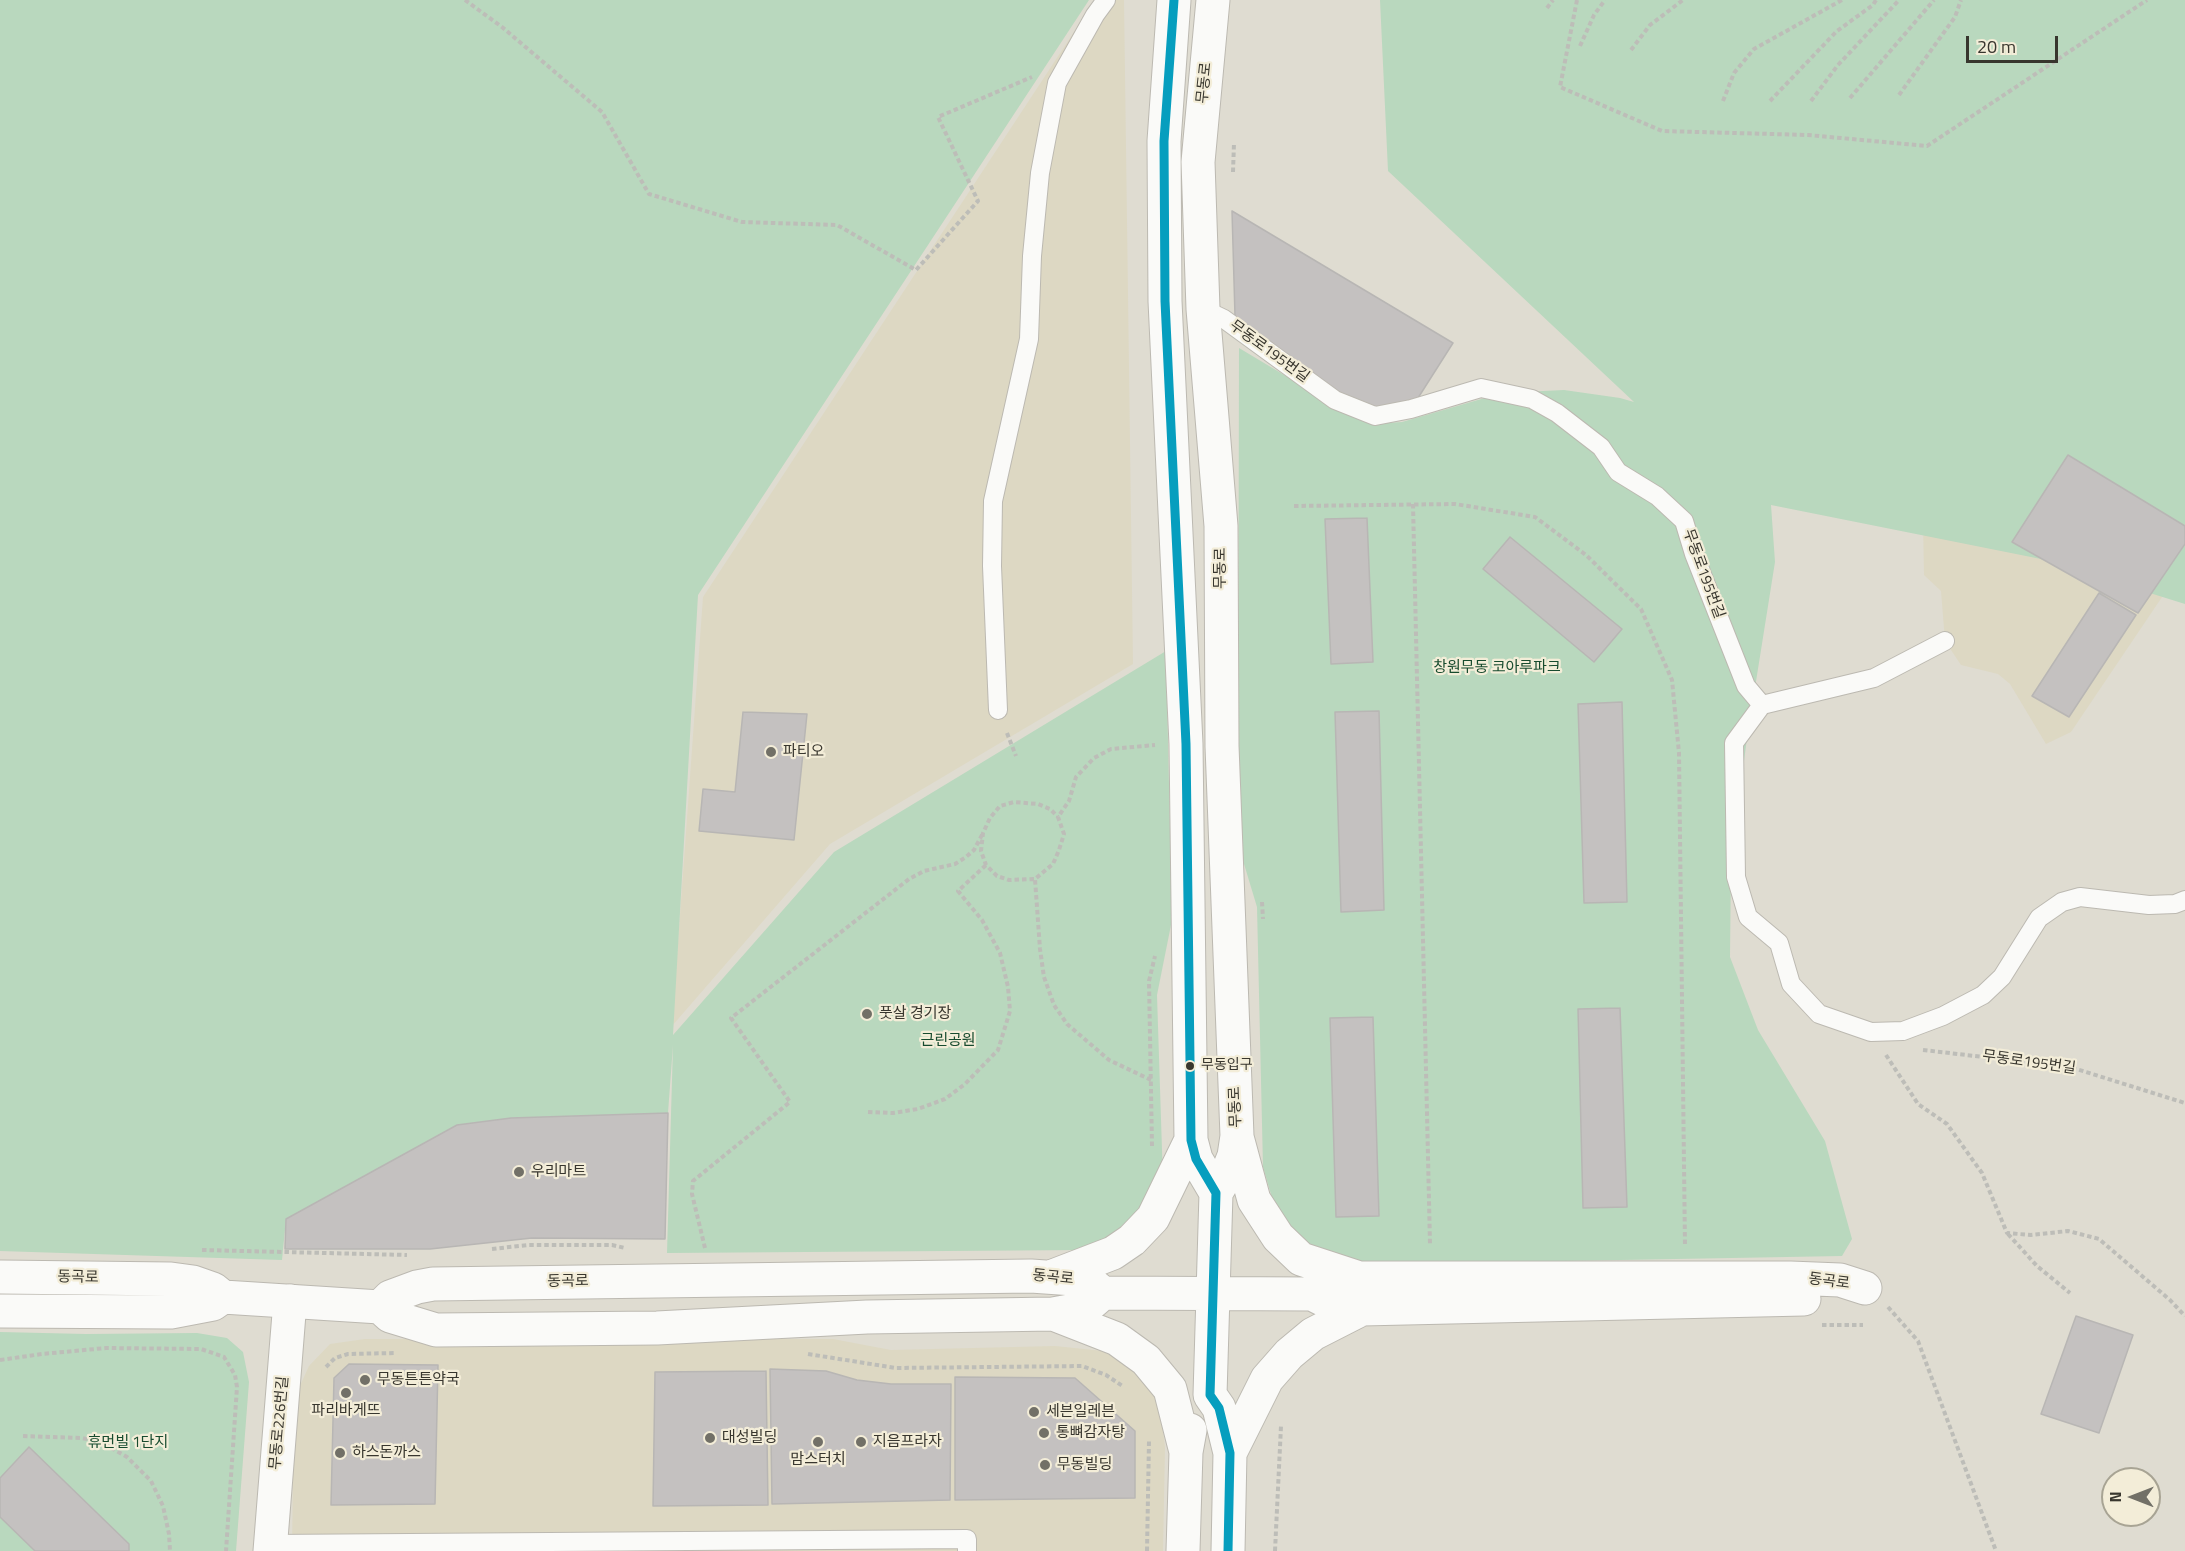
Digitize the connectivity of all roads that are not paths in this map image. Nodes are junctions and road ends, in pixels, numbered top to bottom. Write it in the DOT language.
graph roads {
  1 [pos="1106,0"];
  2 [pos="1174,0"];
  3 [pos="1214,0"];
  4 [pos="1203,309"];
  5 [pos="1945,641"];
  6 [pos="1762,705"];
  7 [pos="998,710"];
  8 [pos="2185,900"];
  9 [pos="1237,1136"];
  10 [pos="1191,1140"];
  11 [pos="1215,1193"];
  12 [pos="1053,1276"];
  13 [pos="0,1277"];
  14 [pos="1103,1293"];
  15 [pos="1213,1294"];
  16 [pos="1360,1294"];
  17 [pos="223,1298"];
  18 [pos="290,1301"];
  19 [pos="380,1307"];
  20 [pos="0,1311"];
  21 [pos="1053,1314"];
  22 [pos="1210,1395"];
  23 [pos="1186,1452"];
  24 [pos="1230,1453"];
  25 [pos="270,1548"];
  26 [pos="967,1551"];
  27 [pos="1183,1551"];
  28 [pos="1228,1551"];
  1 -- 7 [label="lane"];
  2 -- 10 [label="main road"];
  3 -- 4 [label="main road, 무동로"];
  4 -- 6 [label="lane, 무동로195번길"];
  4 -- 9 [label="main road, 무동로"];
  5 -- 6 [label="lane"];
  6 -- 8 [label="lane"];
  9 -- 11 [label="main road"];
  9 -- 16 [label="main road"];
  10 -- 11 [label="main road"];
  10 -- 12 [label="main road"];
  11 -- 15 [label="main road"];
  12 -- 14 [label="main road, 동곡로"];
  12 -- 19 [label="main road, 동곡로"];
  13 -- 17 [label="main road, 동곡로"];
  14 -- 15 [label="main road"];
  14 -- 21 [label="main road, 동곡로"];
  15 -- 16 [label="main road, 동곡로"];
  15 -- 22 [label="main road"];
  16 -- 16 [label="main road, 동곡로"];
  16 -- 24 [label="main road"];
  17 -- 18 [label="main road, 동곡로"];
  17 -- 20 [label="main road, 동곡로"];
  18 -- 19 [label="main road, 동곡로"];
  18 -- 25 [label="main road, 무동로226번길"];
  19 -- 21 [label="main road, 동곡로"];
  21 -- 23 [label="main road"];
  22 -- 23 [label="main road"];
  22 -- 24 [label="main road"];
  23 -- 27 [label="main road"];
  24 -- 28 [label="main road"];
  25 -- 26 [label="lane, 무동로226번길"];
}
